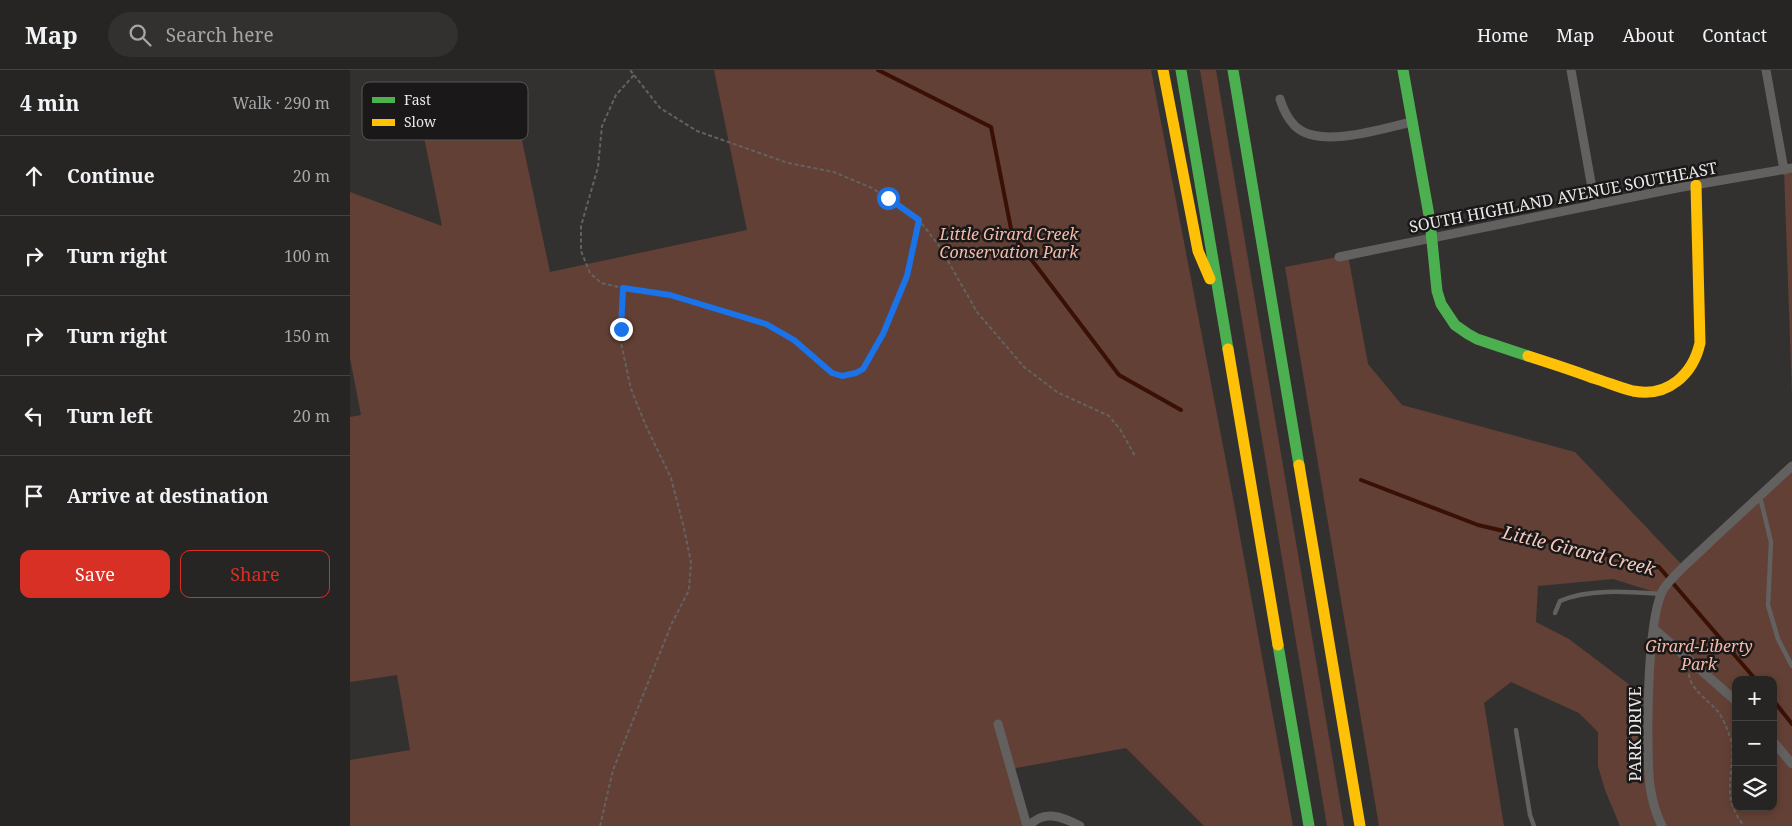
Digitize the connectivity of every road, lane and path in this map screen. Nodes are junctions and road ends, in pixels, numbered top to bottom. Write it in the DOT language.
graph roads {
  1 [pos="630,70"];
  2 [pos="1162,70"];
  3 [pos="1181,70"];
  4 [pos="1233,70"];
  5 [pos="1240,70"];
  6 [pos="1403,70"];
  7 [pos="1571,70"];
  8 [pos="1766,70"];
  9 [pos="634,75"];
  10 [pos="1280,99"];
  11 [pos="1240,111"];
  12 [pos="1412,122"];
  13 [pos="1788,169"];
  14 [pos="1696,185"];
  15 [pos="1595,205"];
  16 [pos="919,220"];
  17 [pos="1431,238"];
  18 [pos="1339,257"];
  19 [pos="623,288"];
  20 [pos="1220,301"];
  21 [pos="1135,456"];
  22 [pos="1792,466"];
  23 [pos="1760,496"];
  24 [pos="1663,590"];
  25 [pos="1555,613"];
  26 [pos="1654,629"];
  27 [pos="1692,662"];
  28 [pos="1792,666"];
  29 [pos="1732,697"];
  30 [pos="998,724"];
  31 [pos="1516,730"];
  32 [pos="1777,746"];
  33 [pos="1792,764"];
  34 [pos="600,826"];
  35 [pos="1028,826"];
  36 [pos="1080,826"];
  37 [pos="1309,826"];
  38 [pos="1360,826"];
  39 [pos="1534,826"];
  40 [pos="1662,826"];
  41 [pos="1744,826"];
  1 -- 9 [label="path"];
  2 -- 20 [label="main road"];
  3 -- 20 [label="main road"];
  4 -- 11 [label="main road"];
  5 -- 11 [label="main road"];
  6 -- 12 [label="main road"];
  7 -- 15 [label="street"];
  8 -- 13 [label="street"];
  9 -- 16 [label="path"];
  9 -- 19 [label="path"];
  10 -- 12 [label="street"];
  11 -- 38 [label="main road"];
  12 -- 17 [label="main road"];
  13 -- 14 [label="street, SOUTH HIGHLAND AVENUE SOUTHEAST"];
  14 -- 15 [label="street, SOUTH HIGHLAND AVENUE SOUTHEAST"];
  14 -- 17 [label="main road"];
  15 -- 17 [label="street, SOUTH HIGHLAND AVENUE SOUTHEAST"];
  16 -- 19 [label="path"];
  16 -- 21 [label="path"];
  17 -- 18 [label="street, SOUTH HIGHLAND AVENUE SOUTHEAST"];
  19 -- 34 [label="path"];
  20 -- 37 [label="main road"];
  22 -- 23 [label="street"];
  23 -- 24 [label="street"];
  23 -- 28 [label="lane"];
  24 -- 25 [label="lane"];
  24 -- 26 [label="street, PARK DRIVE"];
  26 -- 27 [label="street"];
  26 -- 40 [label="street, PARK DRIVE"];
  27 -- 29 [label="street"];
  27 -- 41 [label="path"];
  30 -- 35 [label="street"];
  31 -- 39 [label="lane"];
  32 -- 33 [label="street"];
  35 -- 36 [label="street"];
}
